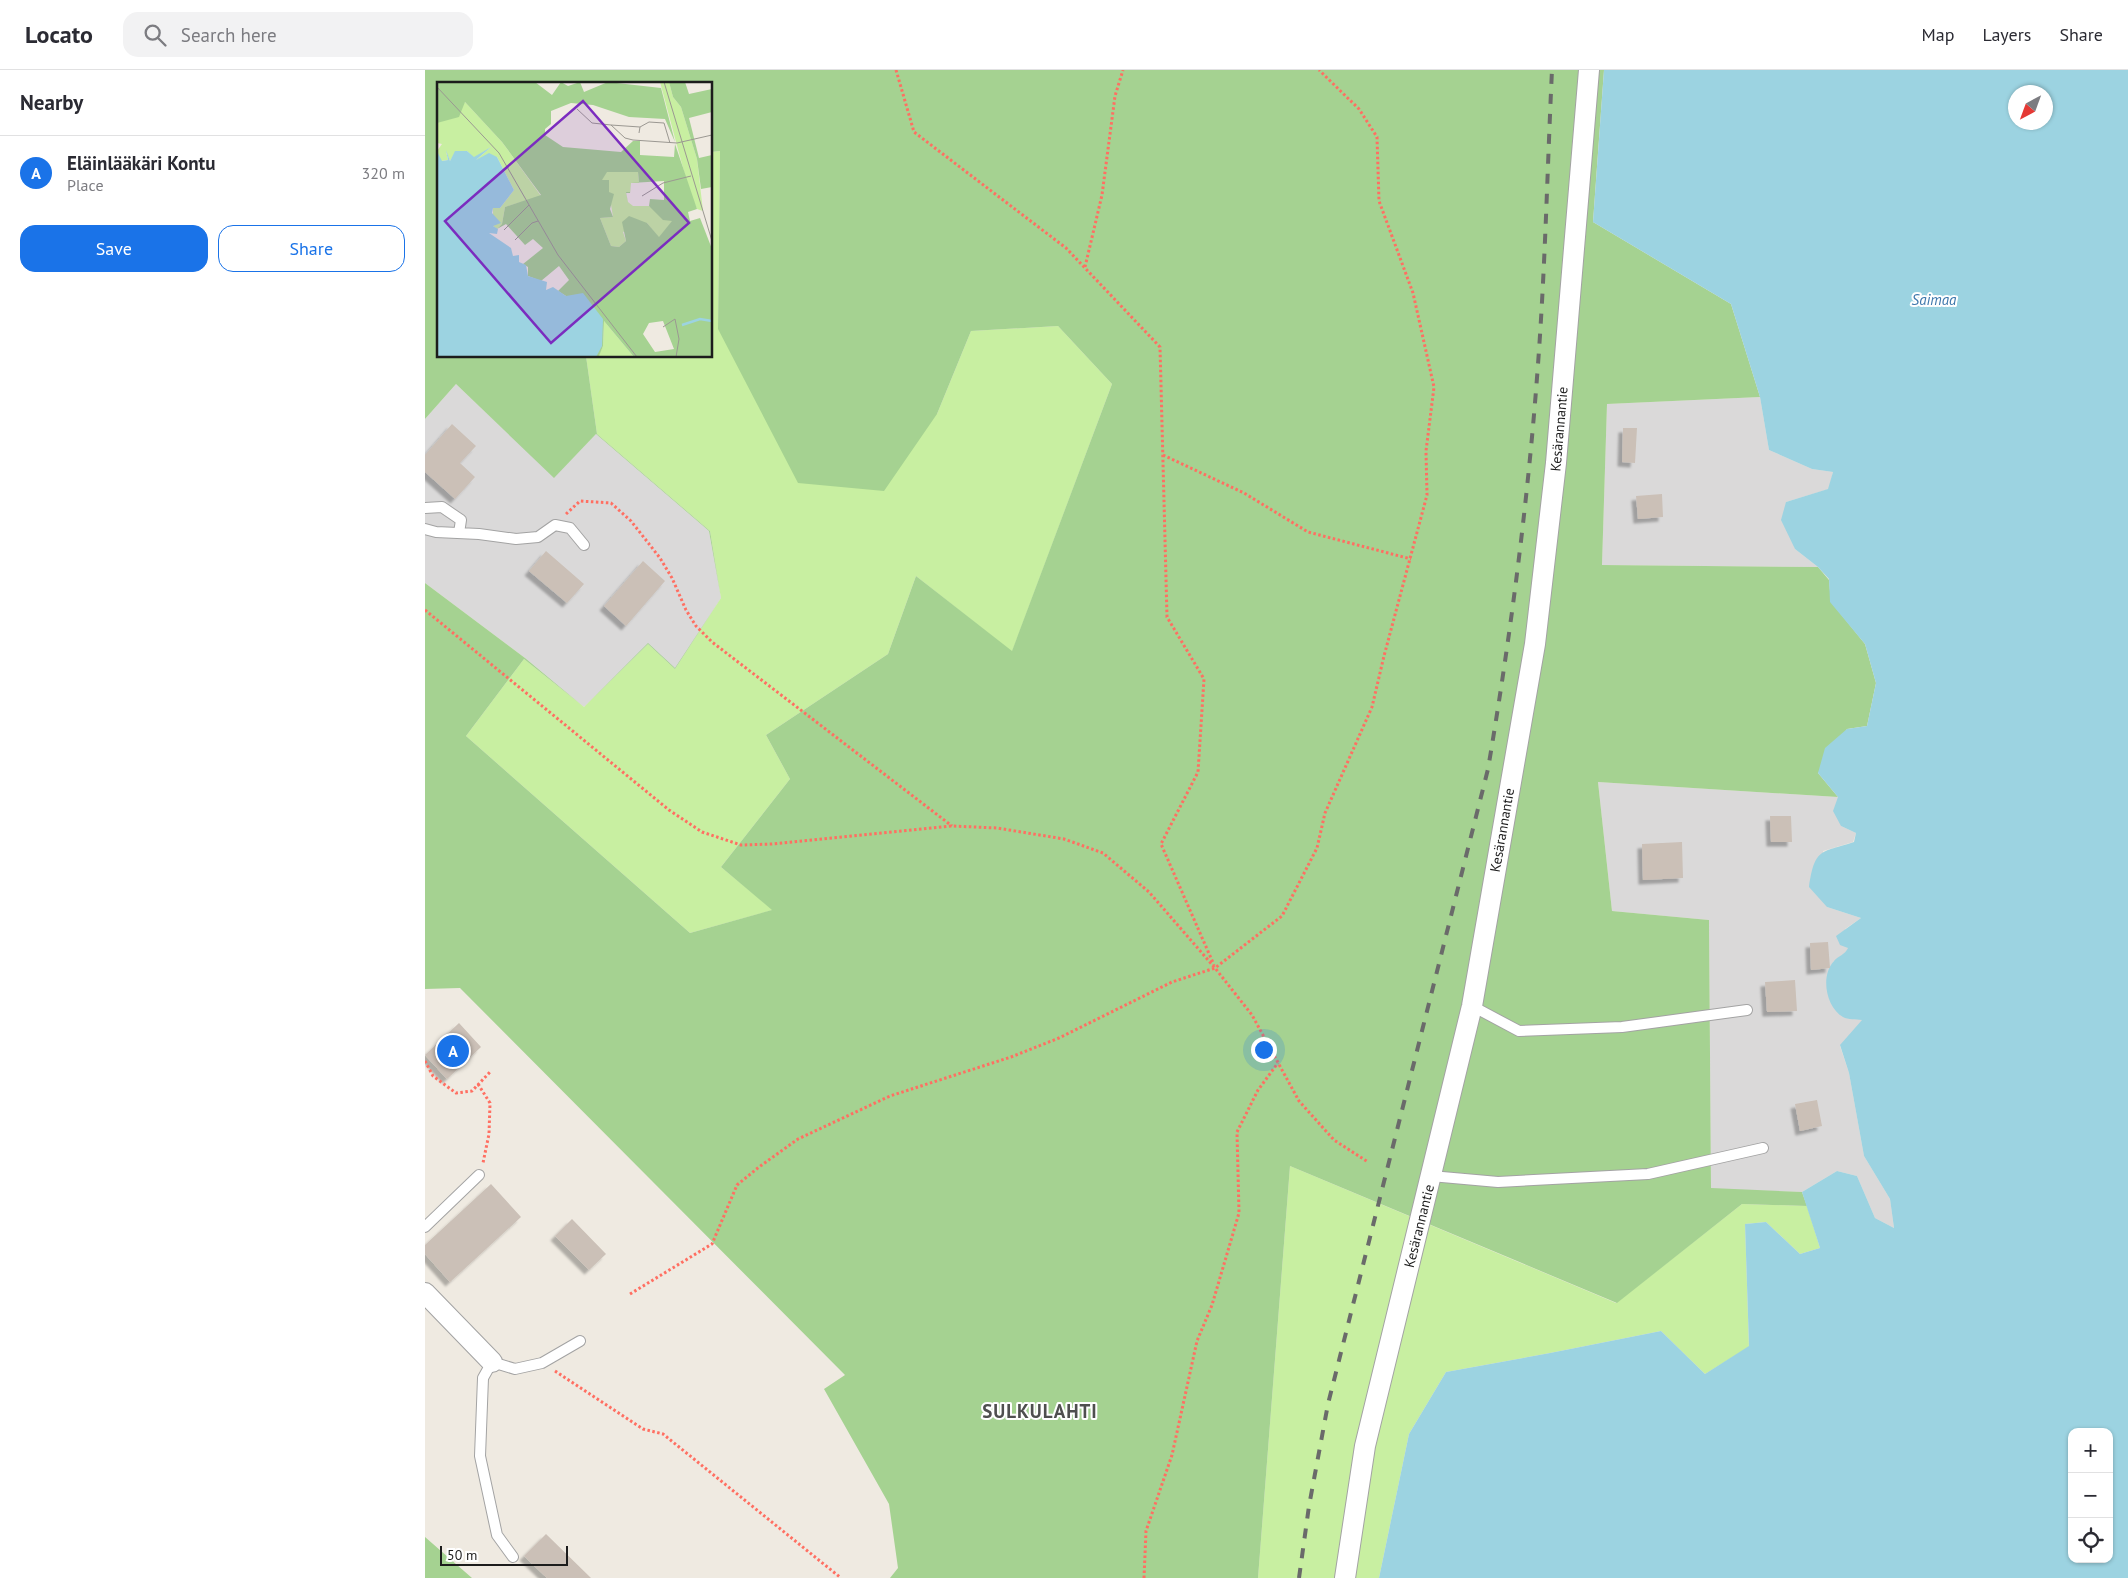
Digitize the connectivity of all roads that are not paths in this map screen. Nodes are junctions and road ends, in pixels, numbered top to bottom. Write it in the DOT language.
graph roads {
  1 [pos="1589,70"];
  2 [pos="425,508"];
  3 [pos="425,529"];
  4 [pos="459,533"];
  5 [pos="584,545"];
  6 [pos="1473,1006"];
  7 [pos="1747,1010"];
  8 [pos="1763,1148"];
  9 [pos="479,1175"];
  10 [pos="1431,1176"];
  11 [pos="425,1227"];
  12 [pos="425,1293"];
  13 [pos="581,1340"];
  14 [pos="492,1362"];
  15 [pos="513,1558"];
  16 [pos="1345,1578"];
  1 -- 6 [label="street, Kesärannantie"];
  2 -- 4 [label="lane"];
  3 -- 4 [label="lane"];
  4 -- 5 [label="lane"];
  6 -- 7 [label="lane"];
  6 -- 10 [label="street, Kesärannantie"];
  8 -- 10 [label="lane"];
  9 -- 11 [label="lane"];
  10 -- 16 [label="street, Kesärannantie"];
  12 -- 14 [label="street"];
  13 -- 14 [label="lane"];
  14 -- 15 [label="lane"];
}
